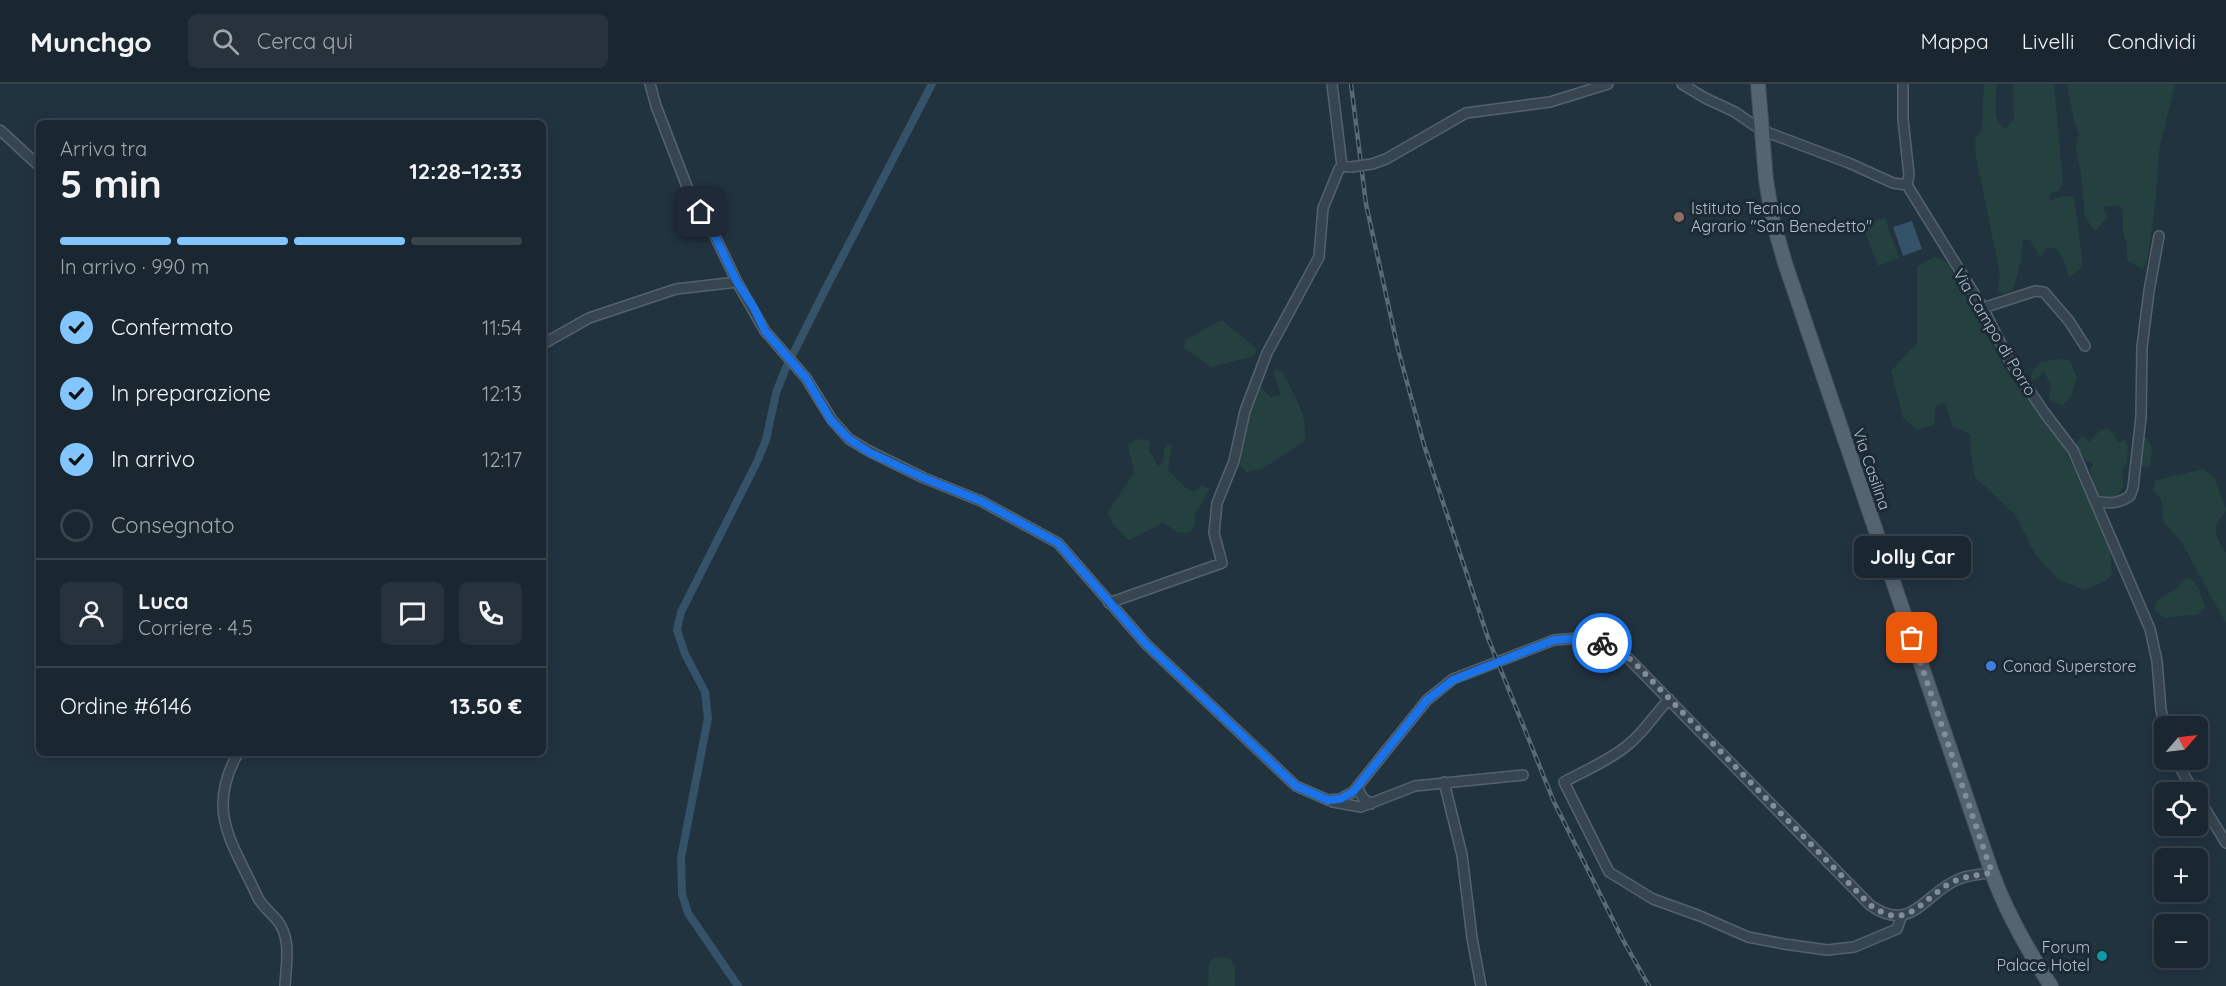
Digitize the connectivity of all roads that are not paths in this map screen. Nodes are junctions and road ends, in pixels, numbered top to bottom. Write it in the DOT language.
graph roads {
  1 [pos="650,84"];
  2 [pos="1332,84"];
  3 [pos="1608,84"];
  4 [pos="1682,84"];
  5 [pos="1758,84"];
  6 [pos="1903,84"];
  7 [pos="0,130"];
  8 [pos="1761,130"];
  9 [pos="36,163"];
  10 [pos="1346,166"];
  11 [pos="1907,185"];
  12 [pos="2159,236"];
  13 [pos="737,282"];
  14 [pos="1983,308"];
  15 [pos="546,342"];
  16 [pos="2085,346"];
  17 [pos="2095,501"];
  18 [pos="1109,603"];
  19 [pos="1669,699"];
  20 [pos="2162,716"];
  21 [pos="236,756"];
  22 [pos="1523,775"];
  23 [pos="1444,782"];
  24 [pos="1357,787"];
  25 [pos="1328,800"];
  26 [pos="1371,804"];
  27 [pos="2208,813"];
  28 [pos="2226,843"];
  29 [pos="1992,873"];
  30 [pos="1902,915"];
  31 [pos="285,986"];
  32 [pos="1481,986"];
  33 [pos="2051,986"];
  1 -- 13 [label="street"];
  2 -- 10 [label="street"];
  3 -- 10 [label="street, bridge"];
  4 -- 8 [label="street"];
  5 -- 8 [label="main road, Via Casilina"];
  6 -- 11 [label="street"];
  7 -- 9 [label="street"];
  8 -- 11 [label="street"];
  8 -- 29 [label="main road, Via Casilina"];
  10 -- 18 [label="street"];
  11 -- 14 [label="street, Via Campo di Porro"];
  12 -- 17 [label="street"];
  13 -- 15 [label="street"];
  13 -- 18 [label="street"];
  14 -- 16 [label="street"];
  14 -- 17 [label="street, Via Campo di Porro"];
  17 -- 20 [label="street, Via Campo di Porro"];
  18 -- 25 [label="street"];
  19 -- 24 [label="street"];
  19 -- 30 [label="street"];
  19 -- 30 [label="street"];
  21 -- 31 [label="street"];
  22 -- 23 [label="street"];
  23 -- 26 [label="street"];
  23 -- 32 [label="street"];
  24 -- 25 [label="street"];
  24 -- 26 [label="street"];
  25 -- 26 [label="street"];
  27 -- 28 [label="street"];
  29 -- 30 [label="street"];
  29 -- 33 [label="main road, Via Casilina"];
}
